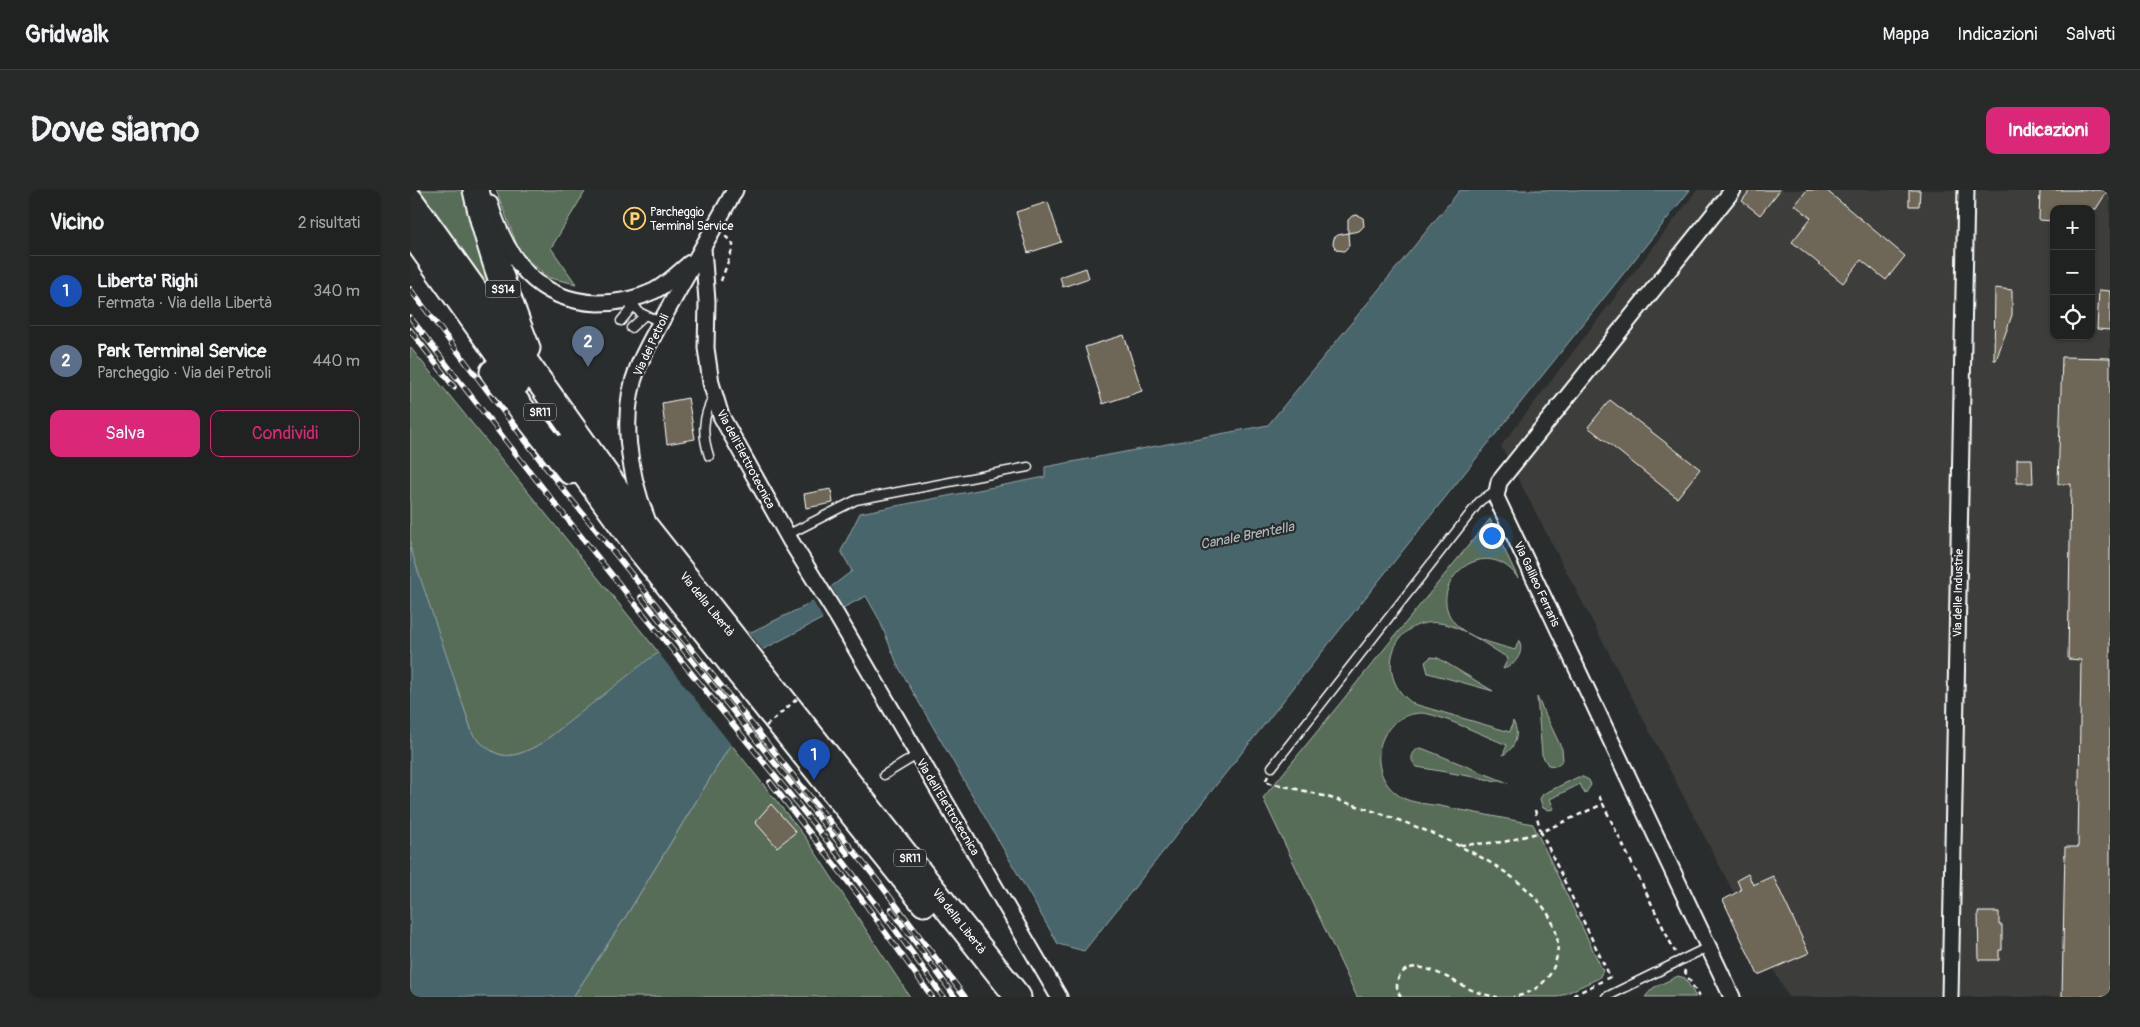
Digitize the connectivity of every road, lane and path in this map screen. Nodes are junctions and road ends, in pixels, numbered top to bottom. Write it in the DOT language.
graph roads {
  1 [pos="476,190"];
  2 [pos="486,190"];
  3 [pos="735,190"];
  4 [pos="1733,190"];
  5 [pos="1966,190"];
  6 [pos="410,200"];
  7 [pos="714,229"];
  8 [pos="410,231"];
  9 [pos="700,253"];
  10 [pos="410,259"];
  11 [pos="720,287"];
  12 [pos="653,291"];
  13 [pos="632,302"];
  14 [pos="668,308"];
  15 [pos="644,316"];
  16 [pos="621,321"];
  17 [pos="660,322"];
  18 [pos="631,328"];
  19 [pos="541,385"];
  20 [pos="714,395"];
  21 [pos="709,456"];
  22 [pos="1028,467"];
  23 [pos="1496,490"];
  24 [pos="787,536"];
  25 [pos="666,553"];
  26 [pos="679,584"];
  27 [pos="793,696"];
  28 [pos="791,716"];
  29 [pos="917,754"];
  30 [pos="1272,767"];
  31 [pos="884,774"];
  32 [pos="1275,784"];
  33 [pos="1599,796"];
  34 [pos="1603,804"];
  35 [pos="1535,810"];
  36 [pos="1541,832"];
  37 [pos="1458,845"];
  38 [pos="1708,947"];
  39 [pos="1679,961"];
  40 [pos="998,997"];
  41 [pos="1018,997"];
  42 [pos="1059,997"];
  43 [pos="1401,997"];
  44 [pos="1497,997"];
  45 [pos="1513,997"];
  46 [pos="1570,997"];
  47 [pos="1606,997"];
  48 [pos="1699,997"];
  49 [pos="1732,997"];
  50 [pos="1950,997"];
  1 -- 19 [label="highway, SS14"];
  2 -- 13 [label="street, Via dei Petroli"];
  3 -- 7 [label="street, Via dei Petroli"];
  4 -- 23 [label="street"];
  5 -- 50 [label="street, Via delle Industrie"];
  6 -- 19 [label="highway, Via della Libertà / SR11"];
  7 -- 9 [label="street, Via dei Petroli"];
  7 -- 11 [label="path"];
  8 -- 26 [label="highway, Via della Libertà / SR11"];
  9 -- 12 [label="street, Via dei Petroli"];
  9 -- 14 [label="street, Via dei Petroli"];
  9 -- 20 [label="street, Via dell'Elettrotecnica"];
  10 -- 26 [label="highway"];
  12 -- 13 [label="street, Via dei Petroli"];
  12 -- 14 [label="street"];
  13 -- 15 [label="lane"];
  13 -- 16 [label="lane"];
  14 -- 17 [label="street, Via dei Petroli"];
  15 -- 17 [label="lane"];
  15 -- 18 [label="lane"];
  17 -- 25 [label="street, Via dei Petroli"];
  19 -- 25 [label="highway, Via della Libertà / SR11"];
  20 -- 21 [label="lane"];
  20 -- 24 [label="street, Via dell'Elettrotecnica"];
  22 -- 24 [label="lane"];
  23 -- 30 [label="lane"];
  23 -- 38 [label="street, Via Galileo Ferraris"];
  24 -- 29 [label="street, Via dell'Elettrotecnica"];
  25 -- 26 [label="highway, Via della Libertà / SR11"];
  26 -- 28 [label="highway, Via della Libertà / SR11"];
  27 -- 28 [label="path"];
  28 -- 28 [label="path, bridge"];
  28 -- 40 [label="highway, Via della Libertà / SR11"];
  28 -- 41 [label="highway, Via della Libertà / SR11"];
  29 -- 31 [label="lane"];
  29 -- 42 [label="street, Via dell'Elettrotecnica"];
  32 -- 37 [label="path"];
  33 -- 34 [label="path"];
  34 -- 36 [label="path"];
  34 -- 39 [label="path"];
  35 -- 36 [label="path"];
  36 -- 37 [label="path"];
  36 -- 46 [label="path"];
  37 -- 45 [label="path"];
  38 -- 39 [label="lane"];
  38 -- 49 [label="street, Via Galileo Ferraris"];
  39 -- 47 [label="lane"];
  39 -- 48 [label="path"];
  43 -- 44 [label="path"];
}
